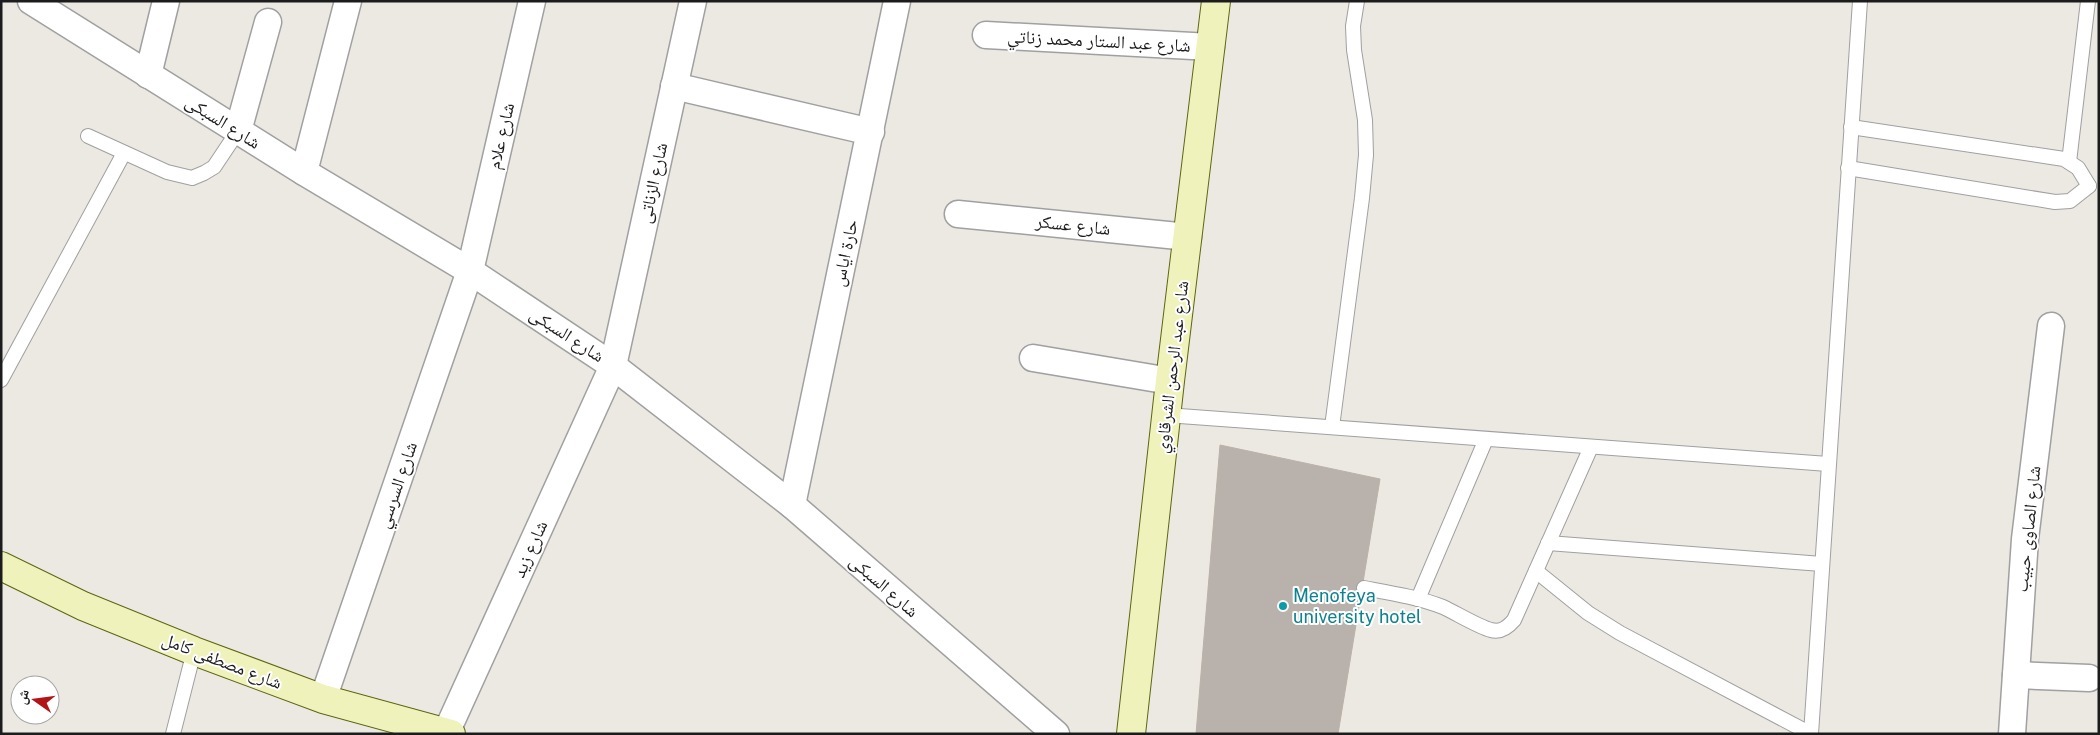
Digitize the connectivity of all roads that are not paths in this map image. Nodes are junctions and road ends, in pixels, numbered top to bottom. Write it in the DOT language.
graph roads {
  1 [pos="31,1"];
  2 [pos="166,1"];
  3 [pos="348,1"];
  4 [pos="532,1"];
  5 [pos="693,1"];
  6 [pos="897,1"];
  7 [pos="1216,1"];
  8 [pos="1357,1"];
  9 [pos="1860,1"];
  10 [pos="2088,1"];
  11 [pos="268,22"];
  12 [pos="986,35"];
  13 [pos="1211,48"];
  14 [pos="148,75"];
  15 [pos="674,86"];
  16 [pos="1851,127"];
  17 [pos="238,131"];
  18 [pos="871,132"];
  19 [pos="88,136"];
  20 [pos="124,154"];
  21 [pos="2069,162"];
  22 [pos="1848,168"];
  23 [pos="304,172"];
  24 [pos="2094,186"];
  25 [pos="958,214"];
  26 [pos="1188,237"];
  27 [pos="470,271"];
  28 [pos="2051,326"];
  29 [pos="1033,358"];
  30 [pos="613,366"];
  31 [pos="1,380"];
  32 [pos="1170,381"];
  33 [pos="1166,415"];
  34 [pos="1332,427"];
  35 [pos="1486,439"];
  36 [pos="1591,447"];
  37 [pos="1828,464"];
  38 [pos="792,505"];
  39 [pos="1548,543"];
  40 [pos="1822,564"];
  41 [pos="1,566"];
  42 [pos="1536,571"];
  43 [pos="1364,588"];
  44 [pos="1418,599"];
  45 [pos="194,651"];
  46 [pos="2016,675"];
  47 [pos="2089,678"];
  48 [pos="323,699"];
  49 [pos="448,733"];
  50 [pos="173,734"];
  51 [pos="1056,734"];
  52 [pos="1131,734"];
  53 [pos="1811,734"];
  54 [pos="2012,734"];
  1 -- 14 [label="street, شارع السبكى"];
  2 -- 14 [label="street"];
  3 -- 23 [label="street"];
  4 -- 27 [label="street, شارع علام"];
  5 -- 15 [label="street, شارع الزناتى"];
  6 -- 18 [label="street, حارة اياس"];
  7 -- 13 [label="street, شارع عبد الرحمن الشرقاوي"];
  8 -- 34 [label="lane"];
  9 -- 16 [label="lane"];
  10 -- 21 [label="lane"];
  11 -- 17 [label="street"];
  12 -- 13 [label="street, شارع عبد الستار محمد زناتي"];
  13 -- 26 [label="street, شارع عبد الرحمن الشرقاوي"];
  14 -- 17 [label="street, شارع السبكى"];
  15 -- 18 [label="street"];
  15 -- 30 [label="street, شارع الزناتى"];
  16 -- 21 [label="lane"];
  16 -- 22 [label="lane"];
  17 -- 20 [label="lane"];
  17 -- 23 [label="street, شارع السبكى"];
  18 -- 38 [label="street, حارة اياس"];
  19 -- 20 [label="lane"];
  20 -- 31 [label="lane"];
  21 -- 24 [label="lane"];
  22 -- 24 [label="lane"];
  22 -- 37 [label="lane"];
  23 -- 27 [label="street, شارع السبكى"];
  25 -- 26 [label="street, شارع عسكر"];
  26 -- 32 [label="street, شارع عبد الرحمن الشرقاوي"];
  27 -- 30 [label="street, شارع السبكى"];
  27 -- 48 [label="street, شارع السرسي"];
  28 -- 46 [label="street, شارع الصاوى حبيب"];
  29 -- 32 [label="street"];
  30 -- 38 [label="street, شارع السبكى"];
  30 -- 49 [label="street, شارع زيد"];
  32 -- 33 [label="street, شارع عبد الرحمن الشرقاوي"];
  33 -- 34 [label="lane"];
  33 -- 52 [label="street, شارع عبد الرحمن الشرقاوي"];
  34 -- 35 [label="lane"];
  35 -- 36 [label="lane"];
  35 -- 44 [label="lane"];
  36 -- 37 [label="lane"];
  36 -- 39 [label="lane"];
  37 -- 40 [label="lane"];
  38 -- 51 [label="street, شارع السبكى"];
  39 -- 40 [label="lane"];
  39 -- 42 [label="lane"];
  40 -- 53 [label="lane"];
  41 -- 45 [label="street, شارع مصطفى كامل"];
  42 -- 44 [label="lane"];
  42 -- 53 [label="lane"];
  43 -- 44 [label="lane"];
  45 -- 48 [label="street, شارع مصطفى كامل"];
  45 -- 50 [label="lane"];
  46 -- 47 [label="street"];
  46 -- 54 [label="street, شارع الصاوى حبيب"];
  48 -- 49 [label="street, شارع مصطفى كامل"];
}
